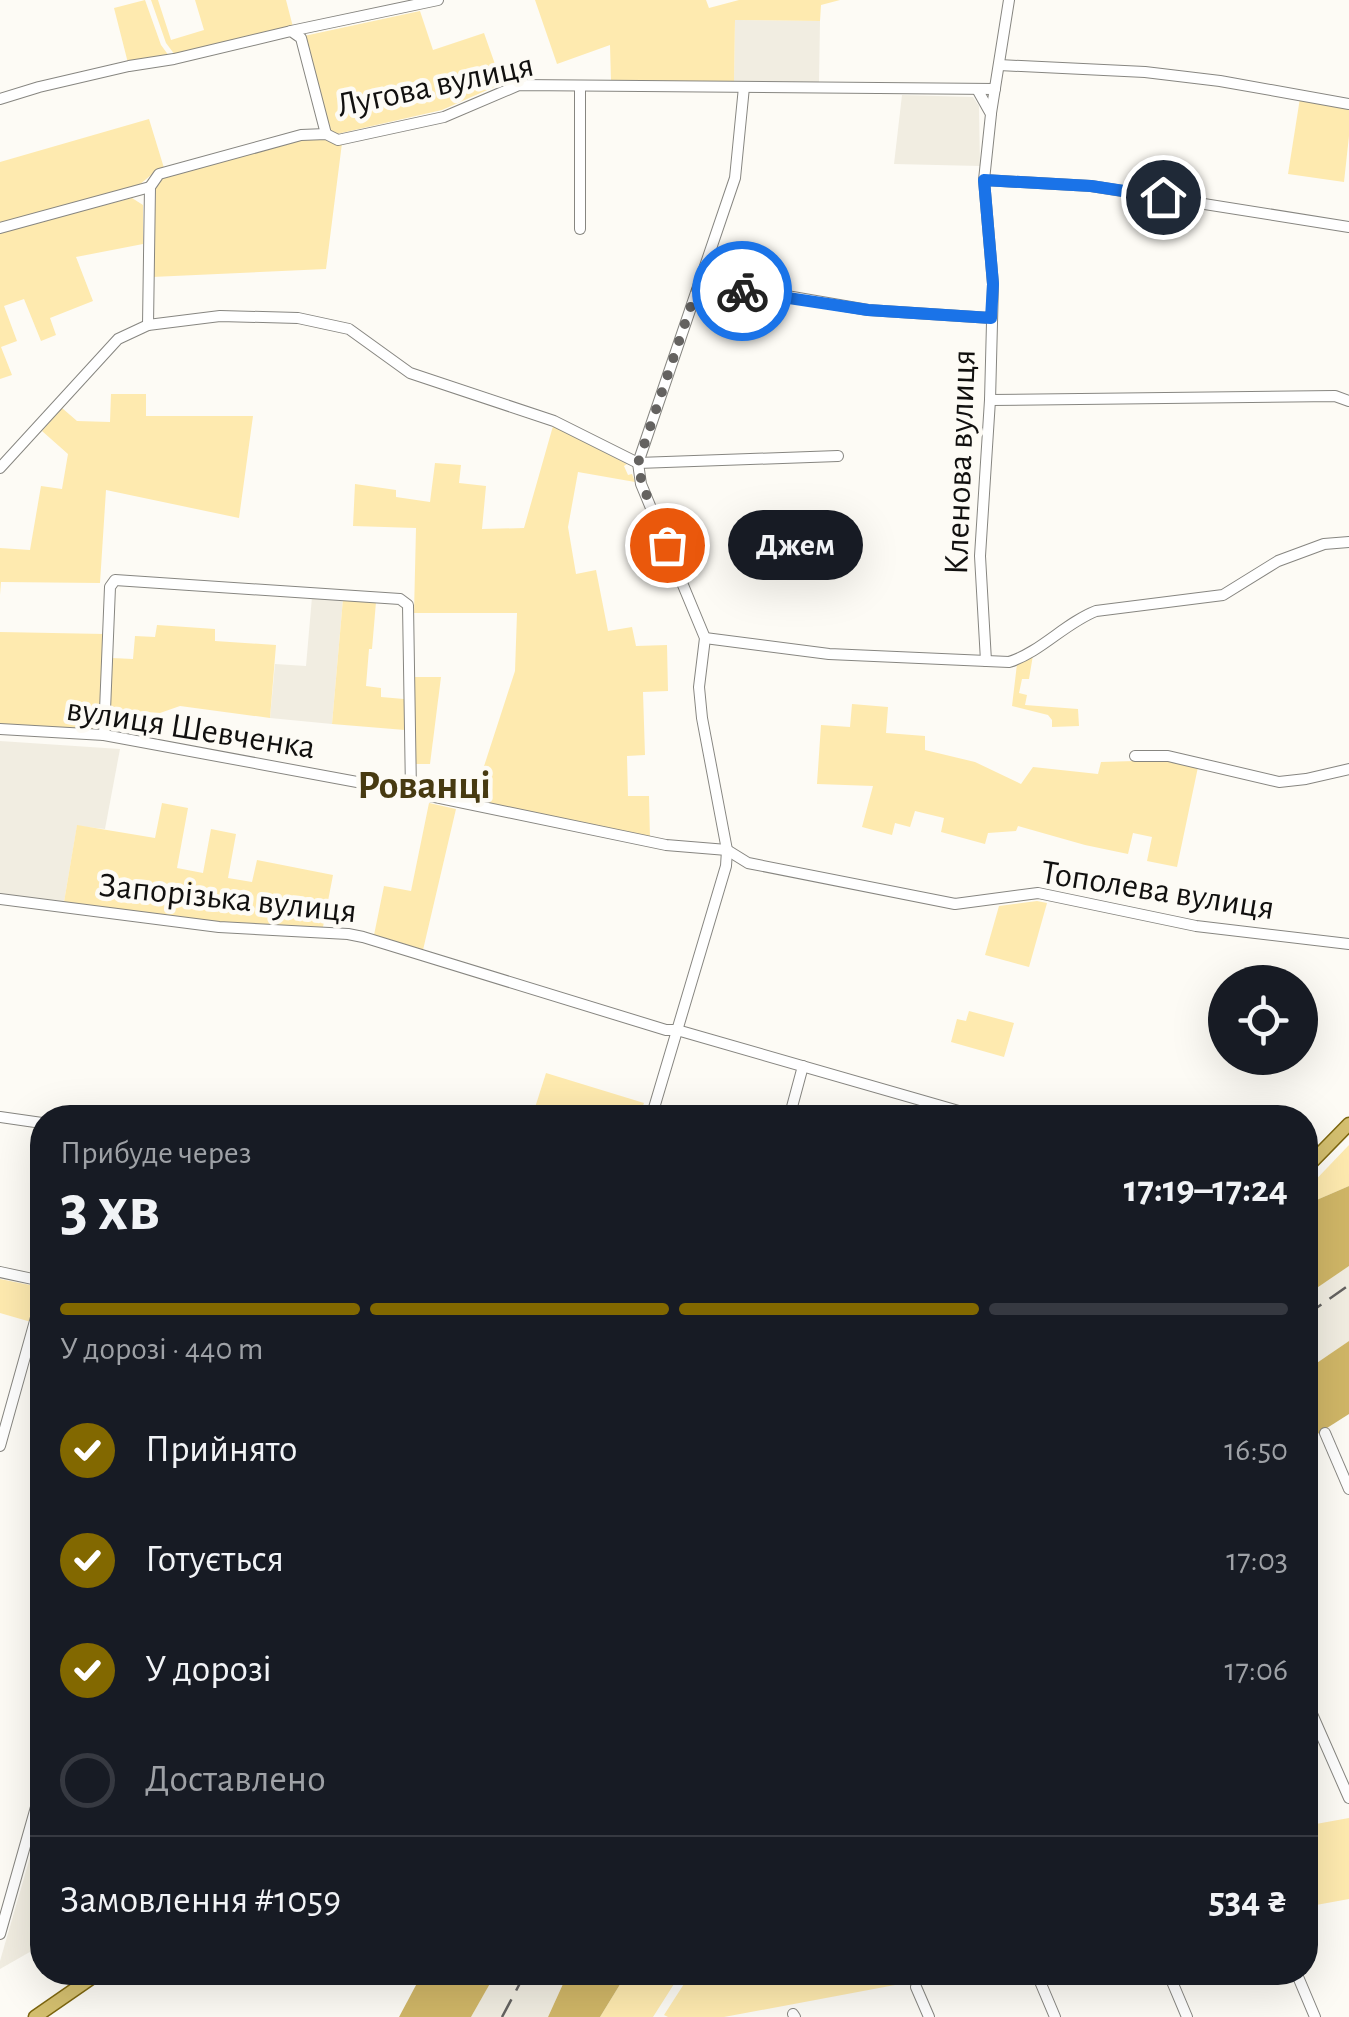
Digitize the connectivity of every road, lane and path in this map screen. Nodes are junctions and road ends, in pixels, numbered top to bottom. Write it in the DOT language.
graph roads {
  1 [pos="438,0"];
  2 [pos="1009,0"];
  3 [pos="291,31"];
  4 [pos="999,65"];
  5 [pos="580,86"];
  6 [pos="744,87"];
  7 [pos="977,89"];
  8 [pos="995,89"];
  9 [pos="0,99"];
  10 [pos="1349,104"];
  11 [pos="991,114"];
  12 [pos="326,134"];
  13 [pos="984,180"];
  14 [pos="150,186"];
  15 [pos="1349,227"];
  16 [pos="0,228"];
  17 [pos="580,228"];
  18 [pos="698,285"];
  19 [pos="991,318"];
  20 [pos="148,325"];
  21 [pos="990,400"];
  22 [pos="1349,400"];
  23 [pos="838,456"];
  24 [pos="638,463"];
  25 [pos="0,468"];
  26 [pos="1349,542"];
  27 [pos="705,638"];
  28 [pos="986,662"];
  29 [pos="0,729"];
  30 [pos="104,735"];
  31 [pos="1135,756"];
  32 [pos="1349,769"];
  33 [pos="411,792"];
  34 [pos="727,850"];
  35 [pos="0,900"];
  36 [pos="1349,944"];
  37 [pos="678,1030"];
  38 [pos="804,1066"];
  39 [pos="927,1102"];
  40 [pos="654,1105"];
  41 [pos="793,1105"];
  42 [pos="926,1105"];
  43 [pos="937,1105"];
  44 [pos="0,1117"];
  45 [pos="30,1121"];
  46 [pos="1349,1124"];
  47 [pos="1318,1156"];
  48 [pos="0,1272"];
  49 [pos="30,1278"];
  50 [pos="30,1339"];
  51 [pos="1326,1434"];
  52 [pos="0,1446"];
  53 [pos="1349,1489"];
  54 [pos="1318,1728"];
  55 [pos="1349,1798"];
  56 [pos="30,1828"];
  57 [pos="0,1934"];
  58 [pos="80,1985"];
  59 [pos="1041,1985"];
  60 [pos="1174,1985"];
  61 [pos="1301,1985"];
  62 [pos="916,1987"];
  63 [pos="32,2016"];
  64 [pos="928,2017"];
  65 [pos="1055,2017"];
  66 [pos="1188,2017"];
  67 [pos="1315,2017"];
  1 -- 3 [label="street"];
  2 -- 4 [label="street, Кленова вулиця"];
  3 -- 9 [label="street"];
  3 -- 12 [label="street"];
  4 -- 8 [label="street, Кленова вулиця"];
  4 -- 10 [label="street"];
  5 -- 6 [label="street, Лугова вулиця"];
  5 -- 12 [label="street, Лугова вулиця"];
  5 -- 17 [label="street"];
  6 -- 7 [label="street, Лугова вулиця"];
  6 -- 18 [label="street"];
  7 -- 8 [label="street, Лугова вулиця"];
  7 -- 11 [label="street"];
  8 -- 11 [label="street, Кленова вулиця"];
  11 -- 13 [label="street, Кленова вулиця"];
  12 -- 14 [label="street, Лугова вулиця"];
  13 -- 15 [label="street"];
  13 -- 19 [label="street, Кленова вулиця"];
  14 -- 16 [label="street, Лугова вулиця"];
  14 -- 20 [label="street"];
  18 -- 19 [label="street"];
  18 -- 24 [label="street"];
  19 -- 21 [label="street, Кленова вулиця"];
  20 -- 24 [label="street"];
  20 -- 25 [label="street"];
  21 -- 22 [label="street"];
  21 -- 28 [label="street, Кленова вулиця"];
  23 -- 24 [label="street"];
  24 -- 27 [label="street"];
  26 -- 28 [label="street"];
  27 -- 28 [label="street"];
  27 -- 34 [label="street"];
  29 -- 30 [label="street, вулиця Шевченка"];
  30 -- 33 [label="street, вулиця Шевченка"];
  30 -- 33 [label="street"];
  31 -- 32 [label="street"];
  33 -- 34 [label="street, вулиця Шевченка"];
  34 -- 36 [label="street, Тополева вулиця"];
  34 -- 37 [label="street"];
  35 -- 37 [label="street, Запорізька вулиця"];
  37 -- 38 [label="street, Запорізька вулиця"];
  37 -- 40 [label="street"];
  38 -- 39 [label="street, Запорізька вулиця"];
  38 -- 41 [label="street"];
  39 -- 42 [label="street"];
  39 -- 43 [label="street, Запорізька вулиця"];
  44 -- 45 [label="street"];
  46 -- 47 [label="main road"];
  48 -- 49 [label="street"];
  50 -- 52 [label="street"];
  51 -- 53 [label="street"];
  54 -- 55 [label="street"];
  56 -- 57 [label="street"];
  58 -- 63 [label="main road"];
  59 -- 65 [label="street"];
  60 -- 66 [label="street"];
  61 -- 67 [label="street"];
  62 -- 64 [label="street"];
}
